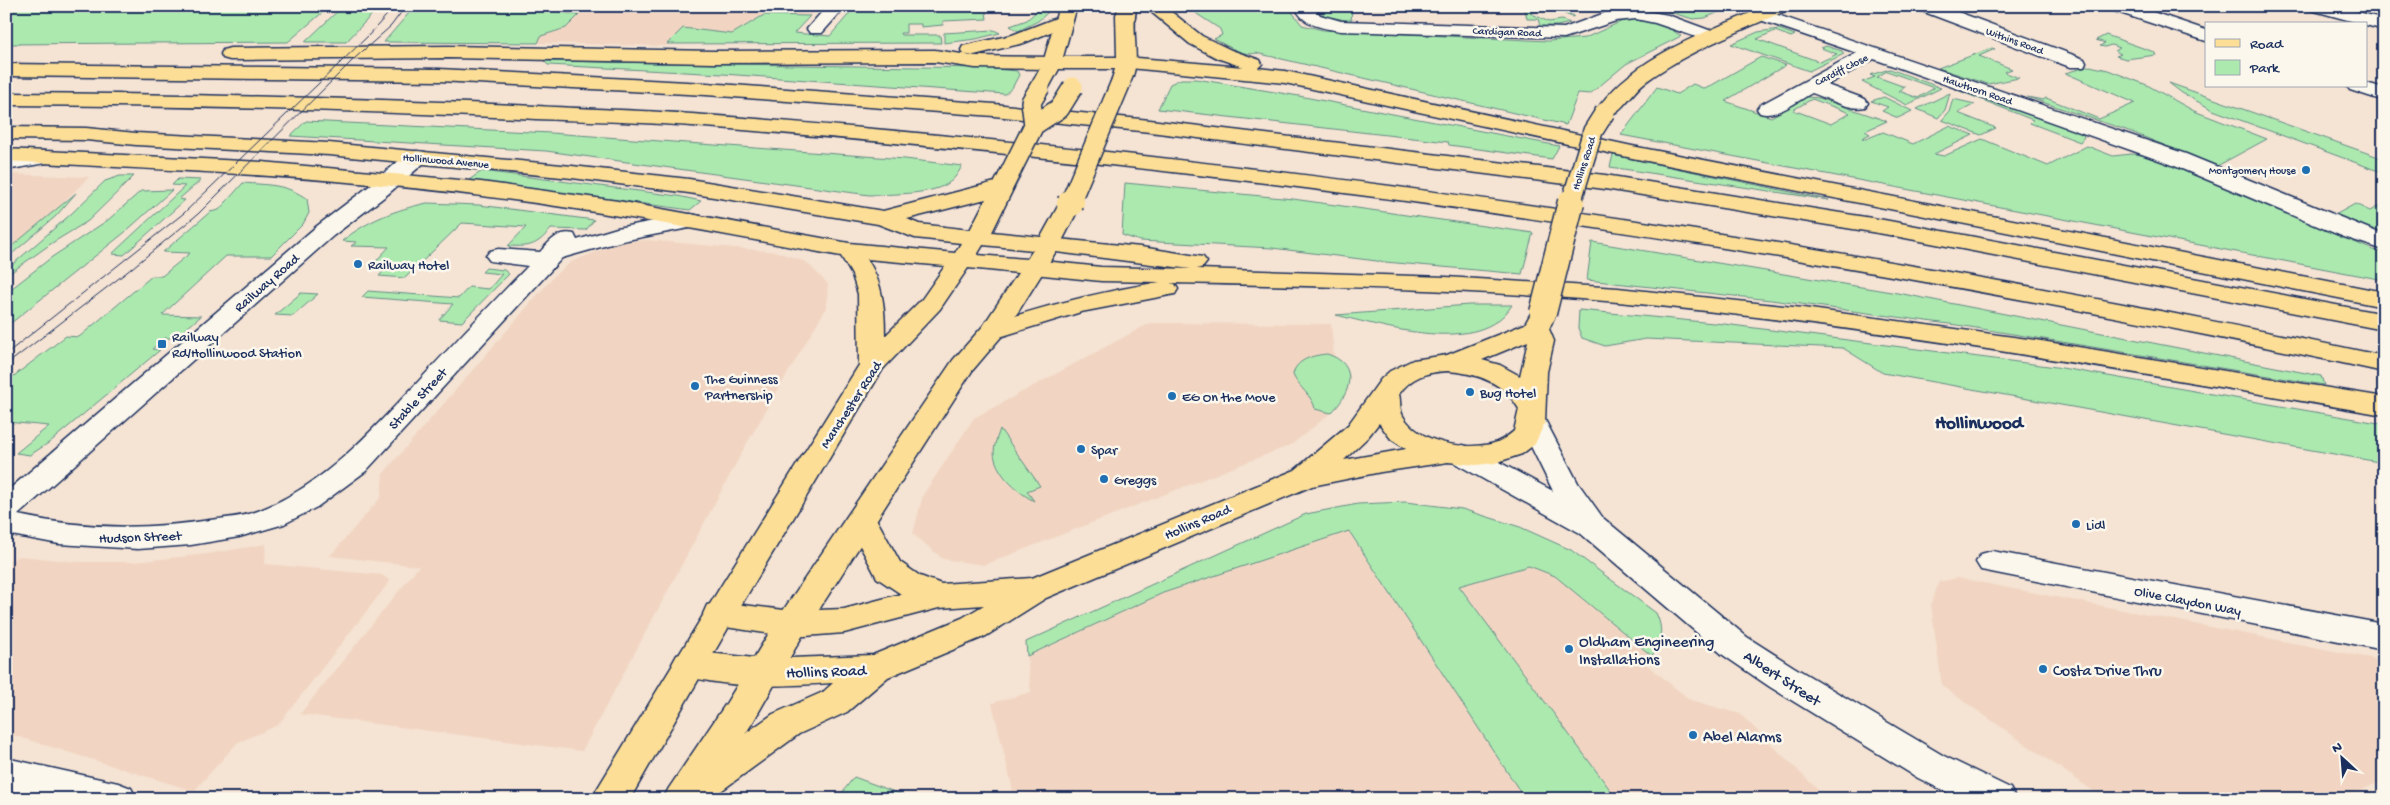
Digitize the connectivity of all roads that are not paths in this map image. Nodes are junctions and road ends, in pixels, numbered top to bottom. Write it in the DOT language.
graph roads {
  1 [pos="837,6"];
  2 [pos="1128,6"];
  3 [pos="1154,6"];
  4 [pos="1304,6"];
  5 [pos="1925,6"];
  6 [pos="2117,6"];
  7 [pos="2317,6"];
  8 [pos="1636,10"];
  9 [pos="1772,10"];
  10 [pos="1066,13"];
  11 [pos="2384,25"];
  12 [pos="816,29"];
  13 [pos="2205,36"];
  14 [pos="1711,37"];
  15 [pos="1872,53"];
  16 [pos="189,54"];
  17 [pos="209,54"];
  18 [pos="6,56"];
  19 [pos="973,56"];
  20 [pos="1052,63"];
  21 [pos="1085,63"];
  22 [pos="2077,63"];
  23 [pos="6,70"];
  24 [pos="1124,73"];
  25 [pos="1285,77"];
  26 [pos="1810,85"];
  27 [pos="2363,88"];
  28 [pos="2384,95"];
  29 [pos="6,99"];
  30 [pos="1858,103"];
  31 [pos="1767,109"];
  32 [pos="1034,126"];
  33 [pos="6,133"];
  34 [pos="6,155"];
  35 [pos="43,157"];
  36 [pos="417,157"];
  37 [pos="6,164"];
  38 [pos="389,181"];
  39 [pos="1003,187"];
  40 [pos="883,218"];
  41 [pos="690,221"];
  42 [pos="978,236"];
  43 [pos="2384,243"];
  44 [pos="1048,245"];
  45 [pos="849,250"];
  46 [pos="555,251"];
  47 [pos="498,256"];
  48 [pos="960,262"];
  49 [pos="1034,267"];
  50 [pos="1247,277"];
  51 [pos="1157,283"];
  52 [pos="2384,300"];
  53 [pos="1539,321"];
  54 [pos="2384,322"];
  55 [pos="993,331"];
  56 [pos="1452,363"];
  57 [pos="2384,364"];
  58 [pos="872,365"];
  59 [pos="1386,394"];
  60 [pos="2384,406"];
  61 [pos="1532,415"];
  62 [pos="1455,454"];
  63 [pos="1305,477"];
  64 [pos="6,509"];
  65 [pos="273,518"];
  66 [pos="862,521"];
  67 [pos="6,523"];
  68 [pos="1592,524"];
  69 [pos="1992,562"];
  70 [pos="1035,590"];
  71 [pos="939,596"];
  72 [pos="720,614"];
  73 [pos="792,624"];
  74 [pos="2384,637"];
  75 [pos="690,664"];
  76 [pos="876,668"];
  77 [pos="764,673"];
  78 [pos="6,774"];
  79 [pos="118,799"];
  80 [pos="610,799"];
  81 [pos="682,799"];
  82 [pos="1996,799"];
  1 -- 12 [label="street"];
  2 -- 24 [label="main road"];
  3 -- 25 [label="main road"];
  4 -- 8 [label="street, Cardigan Road"];
  5 -- 22 [label="street, Withins Road"];
  6 -- 13 [label="street"];
  7 -- 11 [label="street"];
  8 -- 14 [label="street, Cardigan Road"];
  9 -- 14 [label="main road, Hollins Road"];
  9 -- 15 [label="street, Hawthorn Road"];
  10 -- 19 [label="main road"];
  10 -- 20 [label="main road"];
  14 -- 53 [label="main road, Hollins Road, bridge"];
  15 -- 26 [label="street, Cardiff Close"];
  15 -- 43 [label="street, Hawthorn Road"];
  16 -- 18 [label="main road"];
  17 -- 19 [label="main road"];
  19 -- 20 [label="main road"];
  20 -- 21 [label="main road"];
  20 -- 32 [label="main road, bridge"];
  21 -- 24 [label="main road"];
  21 -- 32 [label="main road, bridge"];
  23 -- 54 [label="main road"];
  24 -- 25 [label="main road"];
  24 -- 44 [label="main road, bridge"];
  25 -- 52 [label="main road"];
  26 -- 30 [label="street, Cardiff Close"];
  26 -- 31 [label="street, Cardiff Close"];
  27 -- 28 [label="street"];
  29 -- 57 [label="main road"];
  32 -- 39 [label="main road, Manchester Road, bridge"];
  33 -- 36 [label="main road, Hollinwood Avenue"];
  34 -- 35 [label="main road, Hollinwood Avenue"];
  35 -- 37 [label="street"];
  35 -- 38 [label="main road, Hollinwood Avenue"];
  36 -- 38 [label="street, Railway Road"];
  36 -- 40 [label="main road, Hollinwood Avenue"];
  38 -- 41 [label="main road, Hollinwood Avenue"];
  38 -- 64 [label="street, Railway Road"];
  39 -- 40 [label="main road"];
  39 -- 42 [label="main road, Manchester Road"];
  40 -- 42 [label="main road"];
  41 -- 45 [label="main road, Hollinwood Avenue"];
  41 -- 46 [label="street"];
  42 -- 44 [label="main road"];
  42 -- 48 [label="main road, Manchester Road"];
  44 -- 49 [label="main road"];
  44 -- 50 [label="main road"];
  45 -- 48 [label="main road, Hollinwood Avenue"];
  45 -- 58 [label="main road"];
  46 -- 47 [label="street"];
  46 -- 65 [label="street, Stable Street"];
  48 -- 49 [label="main road, Hollinwood Avenue"];
  48 -- 58 [label="main road, Manchester Road"];
  49 -- 51 [label="main road, Hollinwood Avenue"];
  49 -- 55 [label="main road"];
  50 -- 51 [label="main road"];
  50 -- 60 [label="main road"];
  51 -- 55 [label="main road"];
  53 -- 56 [label="main road, Hollins Road"];
  53 -- 61 [label="main road, Hollins Road"];
  55 -- 66 [label="main road"];
  56 -- 59 [label="main road, Hollins Road"];
  56 -- 61 [label="main road, Hollins Road"];
  58 -- 72 [label="main road, Manchester Road"];
  59 -- 62 [label="main road, Hollins Road"];
  59 -- 63 [label="main road, Hollins Road"];
  61 -- 62 [label="main road, Hollins Road"];
  61 -- 68 [label="street, Albert Street"];
  62 -- 63 [label="main road, Hollins Road"];
  62 -- 68 [label="street, Albert Street"];
  63 -- 70 [label="main road, Hollins Road"];
  65 -- 67 [label="street, Hudson Street"];
  66 -- 71 [label="main road"];
  66 -- 73 [label="main road"];
  68 -- 82 [label="street, Albert Street"];
  69 -- 74 [label="street, Olive Claydon Way"];
  70 -- 71 [label="main road, Hollins Road"];
  70 -- 76 [label="main road, Hollins Road"];
  71 -- 73 [label="main road, Hollins Road"];
  72 -- 73 [label="main road, Hollins Road"];
  72 -- 75 [label="main road, Manchester Road"];
  73 -- 77 [label="main road"];
  75 -- 77 [label="main road, Hollins Road"];
  75 -- 80 [label="main road, Manchester Road"];
  76 -- 77 [label="main road, Hollins Road"];
  76 -- 81 [label="main road"];
  77 -- 81 [label="main road"];
  78 -- 79 [label="street"];
}
